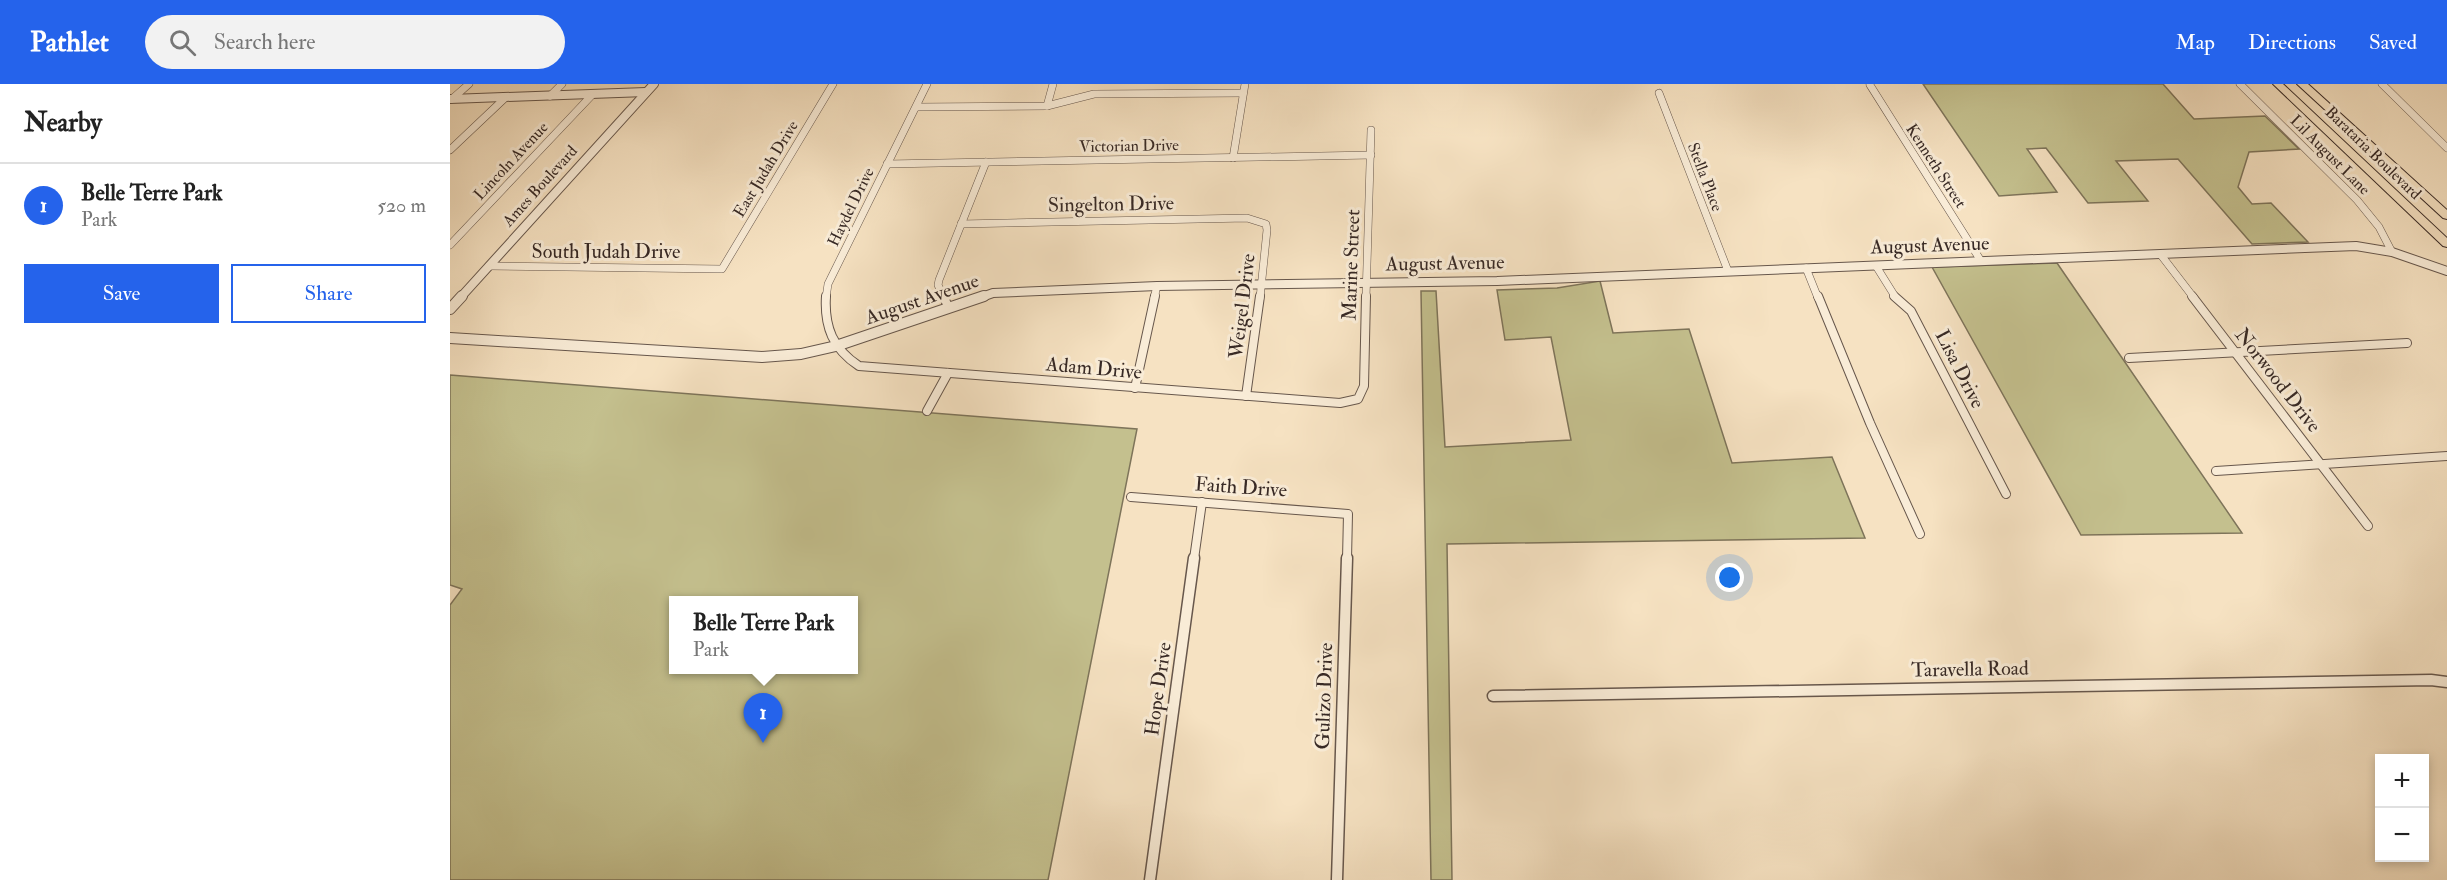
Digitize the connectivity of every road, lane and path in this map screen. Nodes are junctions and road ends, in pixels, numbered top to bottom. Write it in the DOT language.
graph roads {
  1 [pos="469,84"];
  2 [pos="562,84"];
  3 [pos="654,84"];
  4 [pos="833,84"];
  5 [pos="927,84"];
  6 [pos="1053,84"];
  7 [pos="1245,84"];
  8 [pos="2240,84"];
  9 [pos="2278,84"];
  10 [pos="2302,84"];
  11 [pos="2382,84"];
  12 [pos="1870,85"];
  13 [pos="646,92"];
  14 [pos="1243,93"];
  15 [pos="1659,93"];
  16 [pos="592,95"];
  17 [pos="550,96"];
  18 [pos="505,98"];
  19 [pos="451,99"];
  20 [pos="1047,106"];
  21 [pos="917,107"];
  22 [pos="1371,130"];
  23 [pos="2447,148"];
  24 [pos="450,150"];
  25 [pos="1371,155"];
  26 [pos="1233,158"];
  27 [pos="986,162"];
  28 [pos="887,164"];
  29 [pos="2446,214"];
  30 [pos="1262,221"];
  31 [pos="961,224"];
  32 [pos="2447,244"];
  33 [pos="450,245"];
  34 [pos="2392,252"];
  35 [pos="2161,255"];
  36 [pos="1981,261"];
  37 [pos="489,266"];
  38 [pos="1876,266"];
  39 [pos="1806,268"];
  40 [pos="2444,268"];
  41 [pos="722,269"];
  42 [pos="1728,271"];
  43 [pos="1367,282"];
  44 [pos="1262,285"];
  45 [pos="1156,286"];
  46 [pos="949,308"];
  47 [pos="450,309"];
  48 [pos="450,338"];
  49 [pos="2407,343"];
  50 [pos="836,346"];
  51 [pos="2235,352"];
  52 [pos="2129,358"];
  53 [pos="948,373"];
  54 [pos="1135,388"];
  55 [pos="1246,396"];
  56 [pos="1358,399"];
  57 [pos="927,411"];
  58 [pos="2447,456"];
  59 [pos="2322,465"];
  60 [pos="2216,471"];
  61 [pos="2006,494"];
  62 [pos="1131,497"];
  63 [pos="1202,502"];
  64 [pos="1347,514"];
  65 [pos="2368,526"];
  66 [pos="1920,534"];
  67 [pos="2447,682"];
  68 [pos="1493,696"];
  69 [pos="1150,880"];
  70 [pos="1337,880"];
  1 -- 19 [label="street"];
  2 -- 17 [label="street, Lincoln Avenue"];
  3 -- 13 [label="street, Ames Boulevard"];
  4 -- 41 [label="street, East Judah Drive"];
  5 -- 21 [label="street, Haydel Drive"];
  6 -- 20 [label="street"];
  7 -- 14 [label="street"];
  8 -- 34 [label="street, Lil August Lane"];
  9 -- 32 [label="main road, Barataria Boulevard"];
  10 -- 29 [label="main road, Barataria Boulevard"];
  11 -- 23 [label="street"];
  12 -- 36 [label="street, Kenneth Street"];
  13 -- 16 [label="street"];
  13 -- 37 [label="street, Ames Boulevard"];
  14 -- 20 [label="street"];
  14 -- 26 [label="street"];
  15 -- 42 [label="street, Stella Place"];
  16 -- 17 [label="street"];
  16 -- 33 [label="street, Lincoln Avenue"];
  17 -- 18 [label="street"];
  18 -- 19 [label="street"];
  18 -- 24 [label="street"];
  20 -- 21 [label="street"];
  21 -- 28 [label="street, Haydel Drive"];
  22 -- 25 [label="street, Marine Street"];
  25 -- 26 [label="street, Victorian Drive"];
  25 -- 43 [label="street, Marine Street"];
  26 -- 27 [label="street, Victorian Drive"];
  27 -- 28 [label="street, Victorian Drive"];
  27 -- 31 [label="street"];
  28 -- 50 [label="street, Haydel Drive"];
  30 -- 31 [label="street, Singelton Drive"];
  30 -- 44 [label="street, Weigel Drive"];
  31 -- 46 [label="street"];
  34 -- 35 [label="street, August Avenue"];
  34 -- 40 [label="street, August Avenue"];
  35 -- 36 [label="street, August Avenue"];
  35 -- 51 [label="street, Norwood Drive"];
  36 -- 38 [label="street, August Avenue"];
  37 -- 41 [label="street, South Judah Drive"];
  37 -- 47 [label="street, Ames Boulevard"];
  38 -- 39 [label="street, August Avenue"];
  38 -- 61 [label="street, Lisa Drive"];
  39 -- 42 [label="street, August Avenue"];
  39 -- 66 [label="street"];
  42 -- 43 [label="street, August Avenue"];
  43 -- 44 [label="street, August Avenue"];
  43 -- 56 [label="street, Marine Street"];
  44 -- 45 [label="street, August Avenue"];
  44 -- 55 [label="street, Weigel Drive"];
  45 -- 46 [label="street, August Avenue"];
  45 -- 54 [label="street"];
  46 -- 50 [label="street, August Avenue"];
  48 -- 50 [label="street, August Avenue"];
  49 -- 51 [label="street"];
  50 -- 53 [label="street, Adam Drive"];
  51 -- 52 [label="street"];
  51 -- 59 [label="street, Norwood Drive"];
  53 -- 54 [label="street, Adam Drive"];
  53 -- 57 [label="street"];
  54 -- 55 [label="street, Adam Drive"];
  55 -- 56 [label="street, Adam Drive"];
  58 -- 59 [label="street"];
  59 -- 60 [label="street"];
  59 -- 65 [label="street, Norwood Drive"];
  62 -- 63 [label="street, Faith Drive"];
  63 -- 64 [label="street, Faith Drive"];
  63 -- 69 [label="street, Hope Drive"];
  64 -- 70 [label="street, Gulizo Drive"];
  67 -- 68 [label="street, Taravella Road"];
}
